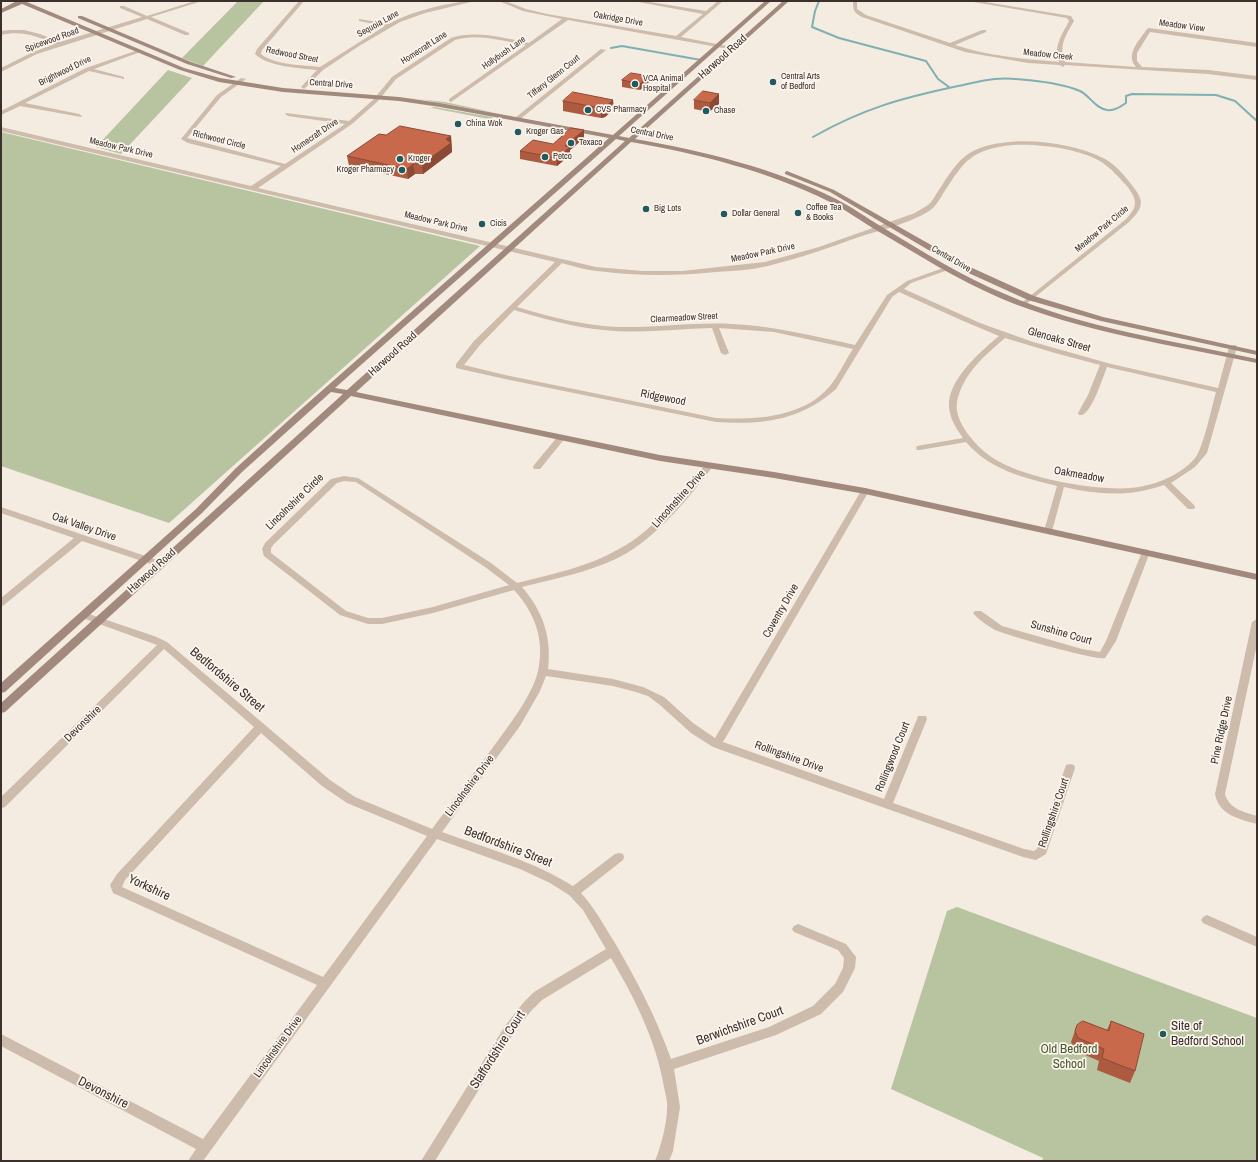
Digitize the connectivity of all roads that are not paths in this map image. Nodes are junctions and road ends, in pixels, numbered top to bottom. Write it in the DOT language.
graph roads {
  1 [pos="23,1"];
  2 [pos="200,1"];
  3 [pos="302,1"];
  4 [pos="473,1"];
  5 [pos="501,1"];
  6 [pos="635,1"];
  7 [pos="720,1"];
  8 [pos="768,1"];
  9 [pos="786,1"];
  10 [pos="855,1"];
  11 [pos="970,1"];
  12 [pos="122,7"];
  13 [pos="1,11"];
  14 [pos="706,13"];
  15 [pos="74,15"];
  16 [pos="147,17"];
  17 [pos="566,19"];
  18 [pos="361,20"];
  19 [pos="740,25"];
  20 [pos="390,26"];
  21 [pos="756,28"];
  22 [pos="110,30"];
  23 [pos="984,31"];
  24 [pos="1,33"];
  25 [pos="99,33"];
  26 [pos="187,34"];
  27 [pos="677,38"];
  28 [pos="60,44"];
  29 [pos="529,44"];
  30 [pos="718,45"];
  31 [pos="950,45"];
  32 [pos="1257,45"];
  33 [pos="734,48"];
  34 [pos="603,50"];
  35 [pos="140,51"];
  36 [pos="1063,65"];
  37 [pos="1140,68"];
  38 [pos="88,69"];
  39 [pos="322,69"];
  40 [pos="1,70"];
  41 [pos="122,78"];
  42 [pos="1257,78"];
  43 [pos="243,79"];
  44 [pos="234,84"];
  45 [pos="675,84"];
  46 [pos="304,87"];
  47 [pos="690,87"];
  48 [pos="383,92"];
  49 [pos="378,98"];
  50 [pos="451,100"];
  51 [pos="20,104"];
  52 [pos="1,113"];
  53 [pos="288,114"];
  54 [pos="524,114"];
  55 [pos="79,116"];
  56 [pos="517,119"];
  57 [pos="350,123"];
  58 [pos="1,129"];
  59 [pos="621,132"];
  60 [pos="616,137"];
  61 [pos="632,137"];
  62 [pos="734,156"];
  63 [pos="727,161"];
  64 [pos="287,166"];
  65 [pos="253,188"];
  66 [pos="555,190"];
  67 [pos="828,190"];
  68 [pos="571,193"];
  69 [pos="819,194"];
  70 [pos="892,224"];
  71 [pos="880,228"];
  72 [pos="491,245"];
  73 [pos="509,249"];
  74 [pos="561,260"];
  75 [pos="946,269"];
  76 [pos="898,289"];
  77 [pos="1030,298"];
  78 [pos="1023,304"];
  79 [pos="513,308"];
  80 [pos="715,326"];
  81 [pos="1004,335"];
  82 [pos="856,348"];
  83 [pos="1232,351"];
  84 [pos="725,353"];
  85 [pos="1257,353"];
  86 [pos="1257,361"];
  87 [pos="1104,364"];
  88 [pos="329,389"];
  89 [pos="1220,391"];
  90 [pos="350,393"];
  91 [pos="1082,413"];
  92 [pos="562,438"];
  93 [pos="968,439"];
  94 [pos="920,448"];
  95 [pos="709,466"];
  96 [pos="537,467"];
  97 [pos="1164,482"];
  98 [pos="1061,485"];
  99 [pos="865,491"];
  100 [pos="1191,507"];
  101 [pos="1,510"];
  102 [pos="1048,531"];
  103 [pos="81,538"];
  104 [pos="1146,552"];
  105 [pos="145,559"];
  106 [pos="160,564"];
  107 [pos="1257,577"];
  108 [pos="516,586"];
  109 [pos="1,604"];
  110 [pos="978,613"];
  111 [pos="84,615"];
  112 [pos="99,620"];
  113 [pos="1257,622"];
  114 [pos="164,644"];
  115 [pos="543,672"];
  116 [pos="1,689"];
  117 [pos="1,708"];
  118 [pos="922,718"];
  119 [pos="261,726"];
  120 [pos="717,744"];
  121 [pos="1070,768"];
  122 [pos="1,804"];
  123 [pos="887,805"];
  124 [pos="1257,820"];
  125 [pos="434,834"];
  126 [pos="1036,856"];
  127 [pos="619,857"];
  128 [pos="573,892"];
  129 [pos="1207,920"];
  130 [pos="798,929"];
  131 [pos="1257,942"];
  132 [pos="613,951"];
  133 [pos="325,983"];
  134 [pos="1,1040"];
  135 [pos="667,1066"];
  136 [pos="206,1146"];
  137 [pos="195,1161"];
  138 [pos="428,1161"];
  139 [pos="662,1161"];
  1 -- 13 [label="main road"];
  1 -- 25 [label="main road, Central Drive"];
  2 -- 16 [label="street, Spicewood Road"];
  3 -- 39 [label="street, Redwood Street"];
  4 -- 20 [label="street, Sequoia Lane"];
  5 -- 17 [label="street, Oakridge Drive"];
  6 -- 14 [label="street"];
  7 -- 14 [label="street"];
  8 -- 19 [label="main road, Harwood Road"];
  9 -- 21 [label="main road, Harwood Road"];
  10 -- 31 [label="street, Meadow Creek"];
  11 -- 36 [label="street"];
  12 -- 16 [label="street"];
  14 -- 27 [label="street"];
  15 -- 22 [label="main road, Central Drive"];
  16 -- 22 [label="street, Spicewood Road"];
  16 -- 26 [label="street"];
  17 -- 27 [label="street, Oakridge Drive"];
  17 -- 29 [label="street, Hollybush Lane"];
  18 -- 20 [label="street"];
  19 -- 21 [label="main road"];
  19 -- 30 [label="main road, Harwood Road"];
  20 -- 39 [label="street, Sequoia Lane"];
  21 -- 33 [label="main road, Harwood Road"];
  22 -- 25 [label="street, Spicewood Road"];
  22 -- 43 [label="main road, Central Drive"];
  23 -- 31 [label="street"];
  24 -- 28 [label="street"];
  25 -- 28 [label="street, Spicewood Road"];
  25 -- 35 [label="main road, Central Drive"];
  27 -- 30 [label="street, Oakridge Drive"];
  28 -- 40 [label="street, Spicewood Road"];
  29 -- 48 [label="street, Homecraft Lane"];
  29 -- 50 [label="street, Hollybush Lane"];
  30 -- 33 [label="street, Oakridge Drive"];
  30 -- 45 [label="main road, Harwood Road"];
  31 -- 36 [label="street, Meadow Creek"];
  32 -- 37 [label="street, Meadow View"];
  33 -- 47 [label="main road, Harwood Road"];
  34 -- 54 [label="street, Tiffany Glenn Court"];
  35 -- 38 [label="street, Brightwood Drive"];
  35 -- 44 [label="main road, Central Drive"];
  36 -- 37 [label="street, Meadow Creek"];
  37 -- 42 [label="street, Meadow Creek"];
  38 -- 41 [label="street"];
  38 -- 51 [label="street, Brightwood Drive"];
  39 -- 46 [label="street, Sequoia Lane"];
  43 -- 44 [label="street, Richwood Circle"];
  43 -- 46 [label="main road, Central Drive"];
  44 -- 49 [label="main road, Central Drive"];
  44 -- 64 [label="street, Richwood Circle"];
  45 -- 47 [label="main road"];
  45 -- 59 [label="main road, Harwood Road"];
  46 -- 48 [label="main road, Central Drive"];
  47 -- 61 [label="main road, Harwood Road"];
  48 -- 49 [label="street, Homecraft Drive"];
  48 -- 50 [label="main road, Central Drive"];
  49 -- 56 [label="main road, Central Drive"];
  49 -- 57 [label="street, Homecraft Drive"];
  50 -- 54 [label="main road, Central Drive"];
  51 -- 52 [label="street, Brightwood Drive"];
  51 -- 55 [label="street"];
  53 -- 57 [label="street"];
  54 -- 56 [label="street, Tiffany Glenn Court"];
  54 -- 59 [label="main road, Central Drive"];
  56 -- 60 [label="main road, Central Drive"];
  57 -- 64 [label="street, Homecraft Drive"];
  58 -- 65 [label="street, Meadow Park Drive"];
  59 -- 60 [label="main road, Harwood Road"];
  59 -- 61 [label="main road, Central Drive"];
  60 -- 61 [label="main road, Central Drive"];
  60 -- 66 [label="main road, Harwood Road"];
  61 -- 62 [label="main road, Central Drive"];
  61 -- 63 [label="main road, Central Drive"];
  61 -- 68 [label="main road, Harwood Road"];
  62 -- 63 [label="main road"];
  62 -- 67 [label="main road, Central Drive"];
  63 -- 69 [label="main road, Central Drive"];
  64 -- 65 [label="street, Homecraft Drive"];
  65 -- 72 [label="street, Meadow Park Drive"];
  66 -- 68 [label="main road"];
  66 -- 72 [label="main road, Harwood Road"];
  67 -- 69 [label="main road"];
  67 -- 70 [label="main road, Central Drive"];
  68 -- 73 [label="main road, Harwood Road"];
  69 -- 71 [label="main road, Central Drive"];
  70 -- 71 [label="street, Meadow Park Drive"];
  70 -- 77 [label="main road, Central Drive"];
  70 -- 77 [label="street, Meadow Park Circle"];
  71 -- 74 [label="street, Meadow Park Drive"];
  71 -- 75 [label="main road, Central Drive"];
  72 -- 73 [label="street, Meadow Park Drive"];
  72 -- 88 [label="main road, Harwood Road"];
  73 -- 74 [label="street, Meadow Park Drive"];
  73 -- 90 [label="main road, Harwood Road"];
  74 -- 79 [label="street, Ridgewood"];
  75 -- 76 [label="street, Ridgewood"];
  75 -- 78 [label="main road, Central Drive"];
  76 -- 81 [label="street, Glenoaks Street"];
  76 -- 82 [label="street, Ridgewood"];
  77 -- 78 [label="street, Meadow Park Circle"];
  77 -- 83 [label="main road, Central Drive"];
  78 -- 83 [label="main road, Central Drive"];
  79 -- 80 [label="street, Clearmeadow Street"];
  79 -- 82 [label="street, Ridgewood"];
  80 -- 82 [label="street, Clearmeadow Street"];
  80 -- 84 [label="street"];
  81 -- 87 [label="street, Glenoaks Street"];
  81 -- 93 [label="street, Oakmeadow"];
  83 -- 85 [label="main road, Central Drive"];
  83 -- 86 [label="main road, Central Drive"];
  83 -- 89 [label="street, Oakmeadow"];
  87 -- 89 [label="street, Glenoaks Street"];
  87 -- 91 [label="street"];
  88 -- 90 [label="main road"];
  88 -- 105 [label="main road, Harwood Road"];
  89 -- 97 [label="street, Oakmeadow"];
  90 -- 92 [label="main road"];
  90 -- 106 [label="main road, Harwood Road"];
  92 -- 95 [label="main road"];
  92 -- 96 [label="street"];
  93 -- 94 [label="street"];
  93 -- 98 [label="street, Oakmeadow"];
  95 -- 99 [label="main road"];
  95 -- 108 [label="street, Lincolnshire Drive"];
  97 -- 98 [label="street, Oakmeadow"];
  97 -- 100 [label="street"];
  98 -- 102 [label="street"];
  99 -- 102 [label="main road"];
  99 -- 120 [label="street, Coventry Drive"];
  101 -- 103 [label="street, Oak Valley Drive"];
  102 -- 104 [label="main road"];
  103 -- 105 [label="street, Oak Valley Drive"];
  103 -- 109 [label="street"];
  104 -- 107 [label="main road"];
  104 -- 110 [label="street, Sunshine Court"];
  105 -- 106 [label="street, Oak Valley Drive"];
  105 -- 111 [label="main road, Harwood Road"];
  106 -- 112 [label="main road, Harwood Road"];
  108 -- 108 [label="street, Lincolnshire Circle"];
  108 -- 115 [label="street, Lincolnshire Drive"];
  111 -- 112 [label="street, Bedfordshire Street"];
  111 -- 116 [label="main road, Harwood Road"];
  112 -- 114 [label="street, Bedfordshire Street"];
  112 -- 117 [label="main road, Harwood Road"];
  113 -- 124 [label="street, Pine Ridge Drive"];
  114 -- 119 [label="street, Bedfordshire Street"];
  114 -- 122 [label="street, Devonshire"];
  115 -- 120 [label="street, Rollingshire Drive"];
  115 -- 125 [label="street, Lincolnshire Drive"];
  118 -- 123 [label="street, Rollingwood Court"];
  119 -- 125 [label="street, Bedfordshire Street"];
  119 -- 133 [label="street, Yorkshire"];
  120 -- 123 [label="street, Rollingshire Drive"];
  121 -- 126 [label="street, Rollingshire Court"];
  123 -- 126 [label="street, Rollingshire Drive"];
  125 -- 128 [label="street, Bedfordshire Street"];
  125 -- 133 [label="street, Lincolnshire Drive"];
  127 -- 128 [label="street"];
  128 -- 132 [label="street, Bedfordshire Street"];
  129 -- 131 [label="street"];
  130 -- 135 [label="street, Berwichshire Court"];
  132 -- 135 [label="street, Bedfordshire Street"];
  132 -- 138 [label="street, Staffordshire Court"];
  133 -- 136 [label="street, Lincolnshire Drive"];
  134 -- 136 [label="street, Devonshire"];
  135 -- 139 [label="street, Bedfordshire Street"];
  136 -- 137 [label="street, Lincolnshire Drive"];
}
